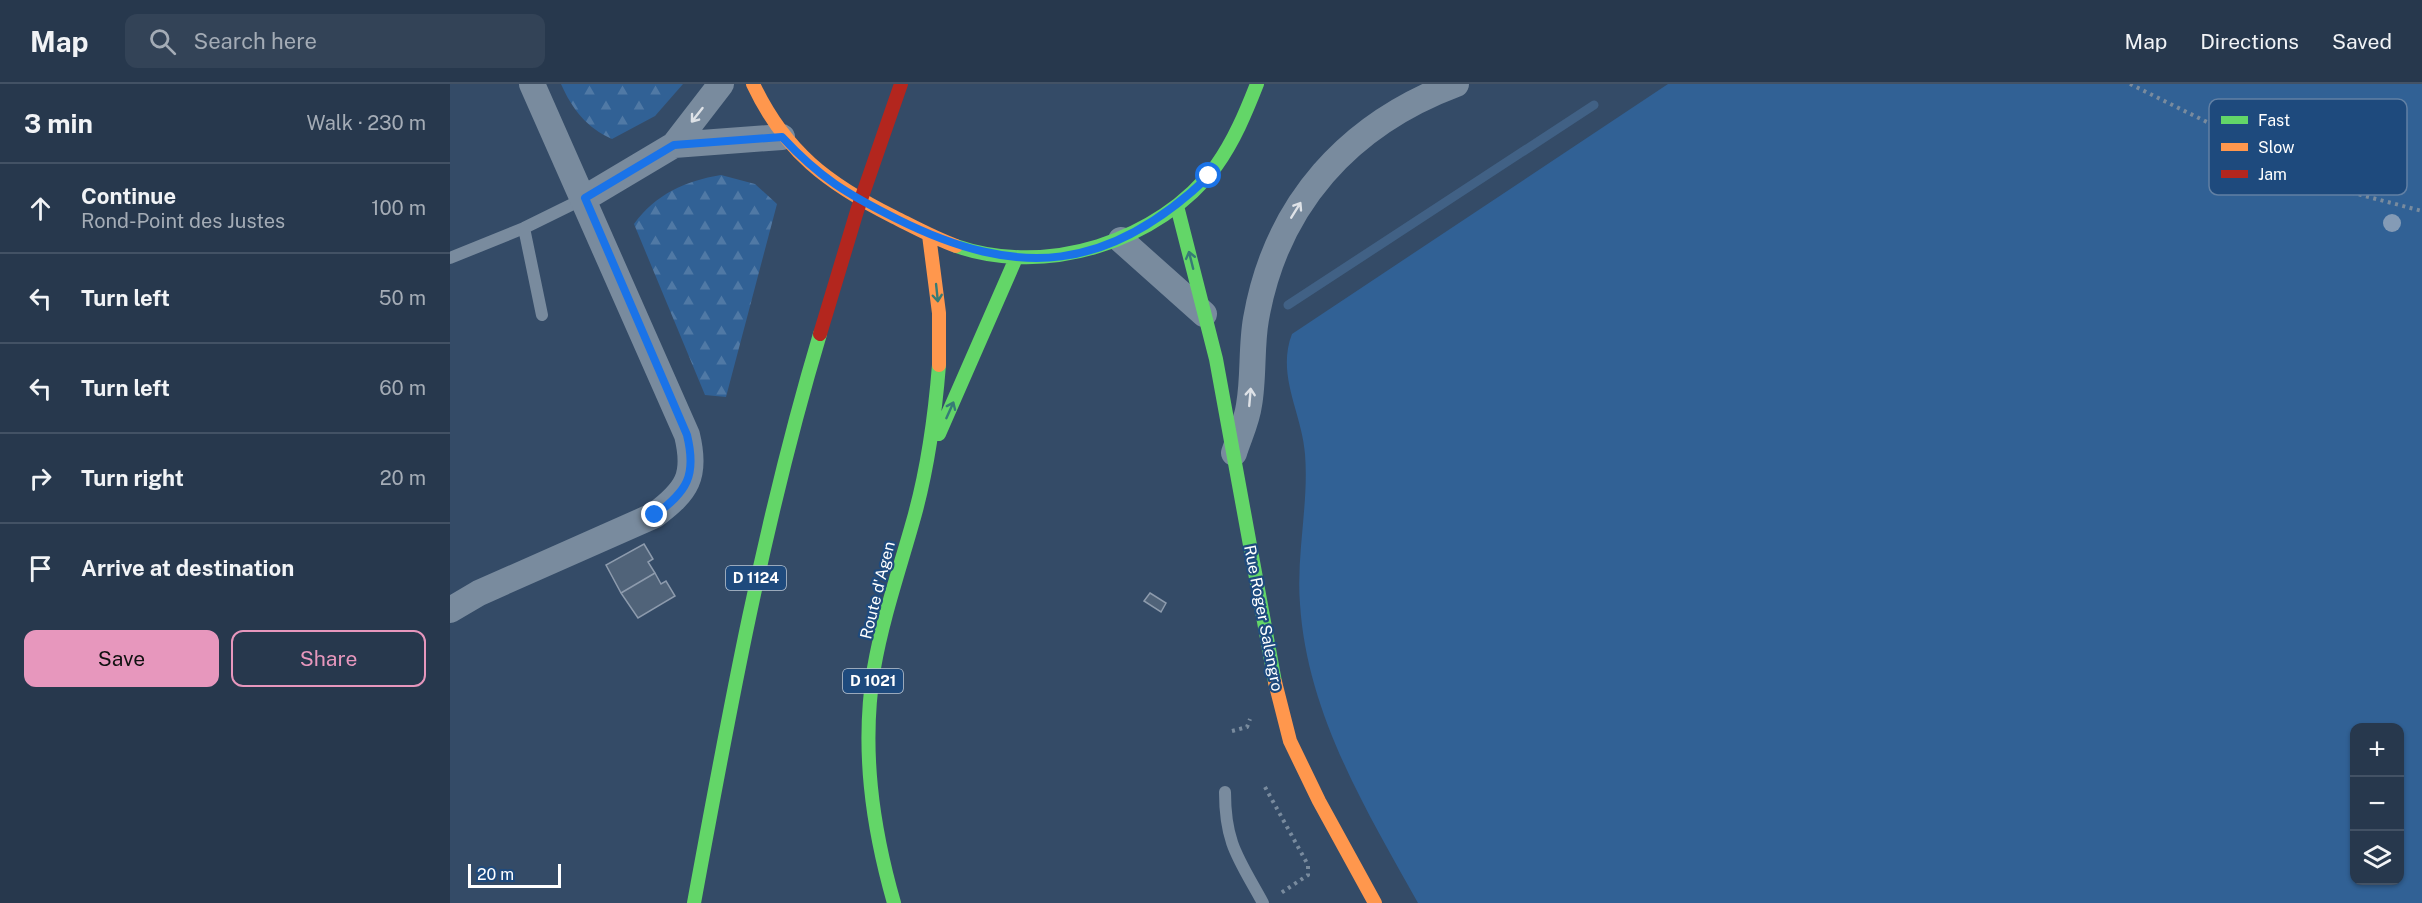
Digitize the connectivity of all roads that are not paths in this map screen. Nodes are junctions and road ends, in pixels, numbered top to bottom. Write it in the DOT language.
graph roads {
  1 [pos="532,84"];
  2 [pos="721,84"];
  3 [pos="753,84"];
  4 [pos="901,84"];
  5 [pos="1257,84"];
  6 [pos="1456,84"];
  7 [pos="782,137"];
  8 [pos="674,145"];
  9 [pos="585,198"];
  10 [pos="1178,206"];
  11 [pos="524,228"];
  12 [pos="929,235"];
  13 [pos="1121,240"];
  14 [pos="450,258"];
  15 [pos="1016,258"];
  16 [pos="1204,314"];
  17 [pos="542,315"];
  18 [pos="1234,453"];
  19 [pos="926,463"];
  20 [pos="450,610"];
  21 [pos="1225,792"];
  22 [pos="694,903"];
  23 [pos="894,903"];
  24 [pos="1263,903"];
  25 [pos="1375,903"];
  1 -- 9 [label="street"];
  2 -- 8 [label="street, one-way"];
  3 -- 7 [label="main road"];
  4 -- 22 [label="main road, D 1124"];
  5 -- 10 [label="main road"];
  18 -- 6 [label="street, one-way"];
  7 -- 8 [label="street"];
  7 -- 12 [label="main road"];
  8 -- 9 [label="street"];
  9 -- 11 [label="lane"];
  9 -- 20 [label="street"];
  10 -- 13 [label="main road"];
  16 -- 10 [label="main road, Rue Roger Salengro, one-way"];
  11 -- 14 [label="lane"];
  11 -- 17 [label="lane"];
  12 -- 15 [label="main road"];
  12 -- 19 [label="main road, Route d'Agen / D 1021, one-way"];
  13 -- 15 [label="main road"];
  13 -- 16 [label="street"];
  19 -- 15 [label="main road, Route d'Agen / D 1021, one-way"];
  16 -- 18 [label="main road, Rue Roger Salengro"];
  18 -- 25 [label="main road, Rue Roger Salengro"];
  19 -- 23 [label="main road, Route d'Agen / D 1021"];
  21 -- 24 [label="lane"];
}
